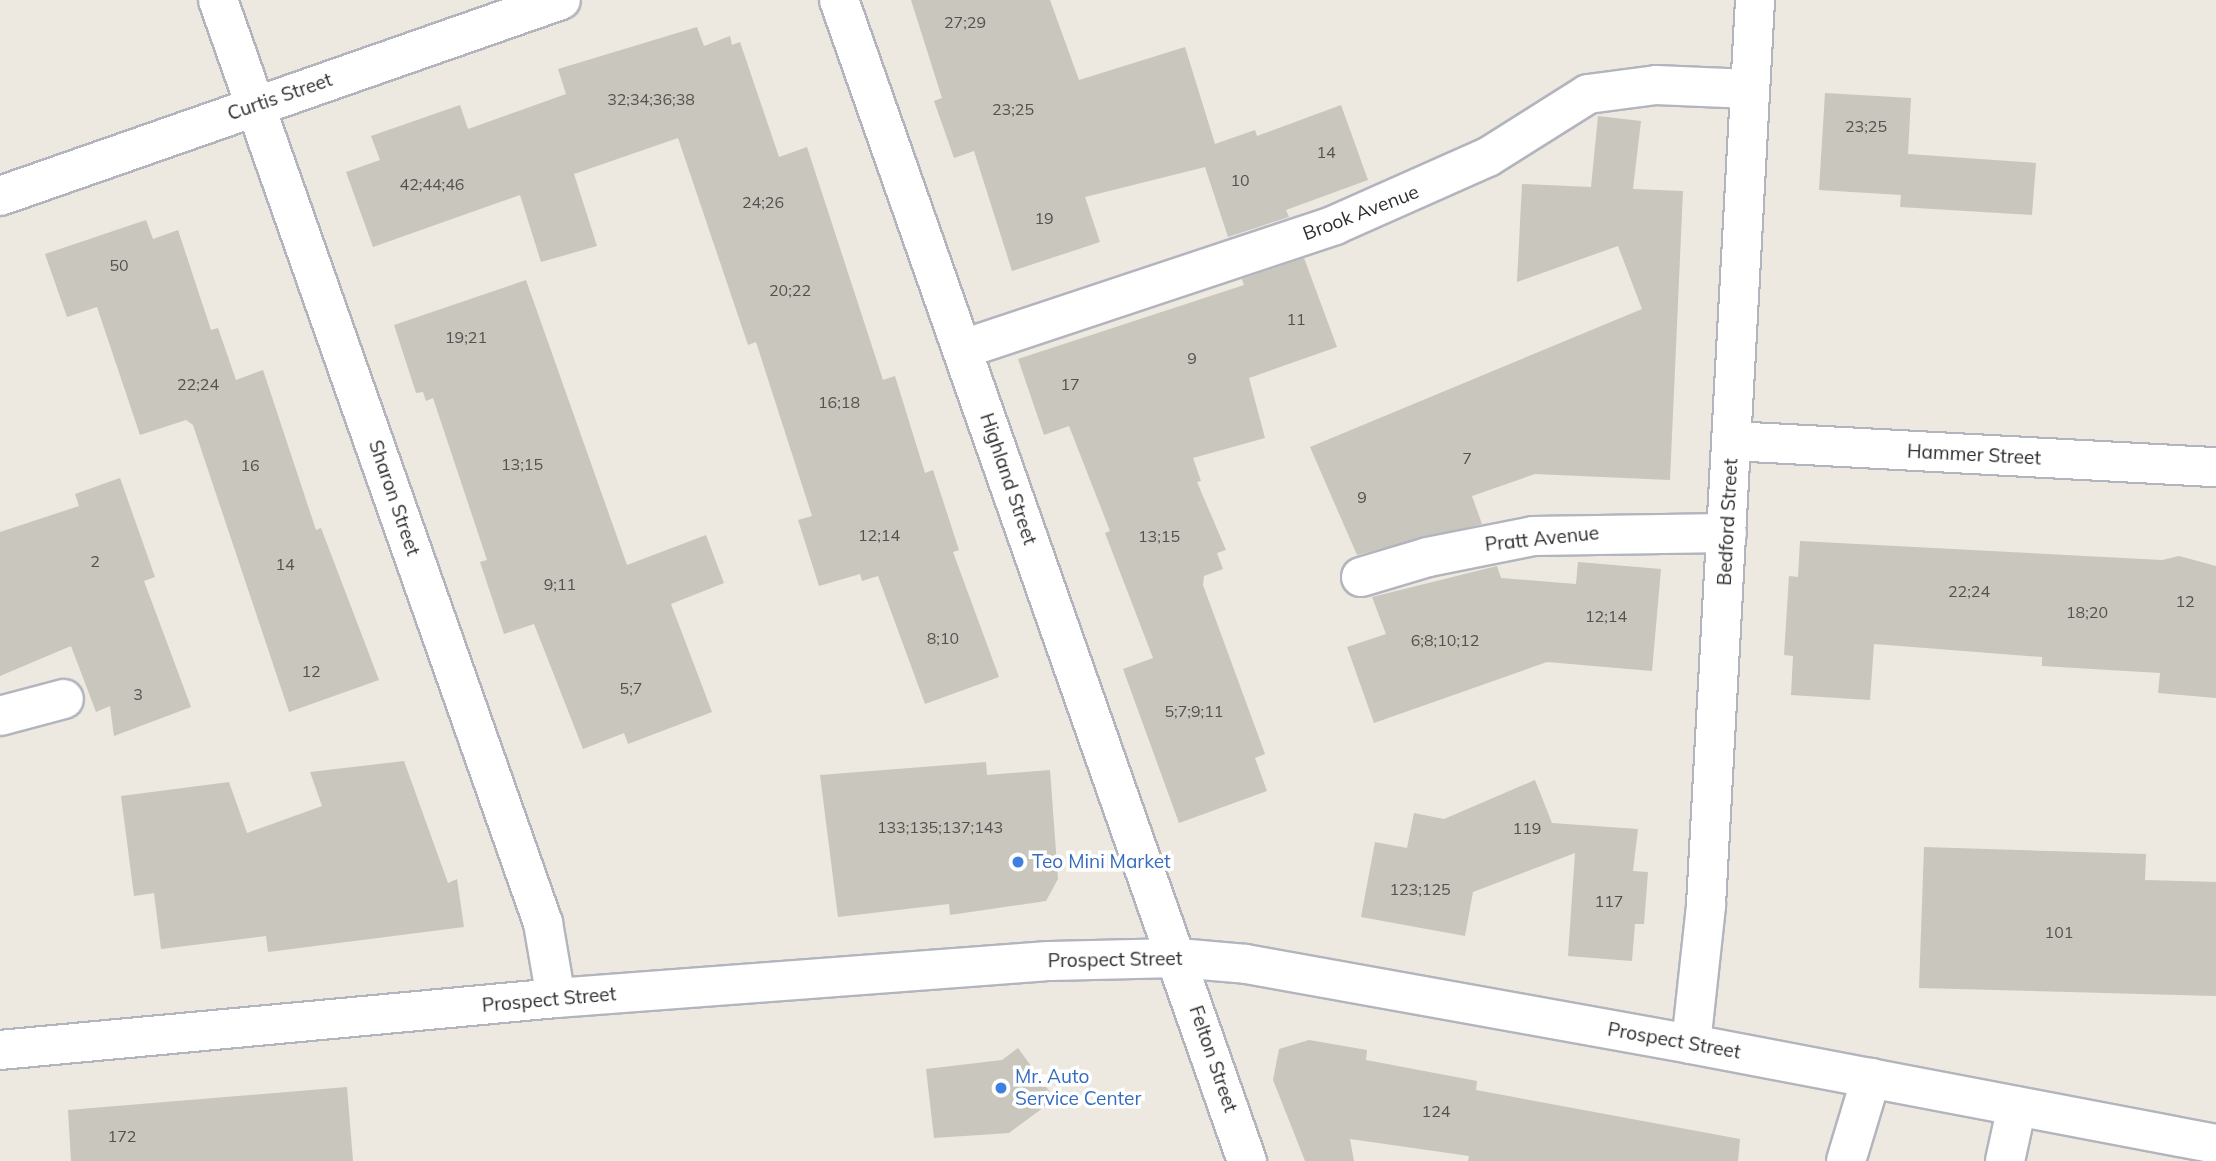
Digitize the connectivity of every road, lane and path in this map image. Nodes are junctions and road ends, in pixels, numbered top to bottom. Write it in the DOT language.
graph roads {
  1 [pos="218,0"];
  2 [pos="561,0"];
  3 [pos="839,0"];
  4 [pos="1755,0"];
  5 [pos="1750,89"];
  6 [pos="256,106"];
  7 [pos="0,195"];
  8 [pos="963,349"];
  9 [pos="1732,441"];
  10 [pos="2216,467"];
  11 [pos="1727,533"];
  12 [pos="1361,577"];
  13 [pos="64,699"];
  14 [pos="0,716"];
  15 [pos="1178,957"];
  16 [pos="556,998"];
  17 [pos="1691,1044"];
  18 [pos="0,1050"];
  19 [pos="1871,1078"];
  20 [pos="2017,1106"];
  21 [pos="2216,1144"];
  22 [pos="1247,1161"];
  23 [pos="1846,1161"];
  24 [pos="2005,1161"];
  1 -- 6 [label="street, Sharon Street"];
  2 -- 6 [label="street, Curtis Street"];
  3 -- 8 [label="street, Highland Street"];
  4 -- 5 [label="street, Bedford Street"];
  5 -- 8 [label="street, Brook Avenue"];
  5 -- 9 [label="street, Bedford Street"];
  6 -- 7 [label="street, Curtis Street"];
  6 -- 16 [label="street, Sharon Street"];
  8 -- 15 [label="street, Highland Street"];
  9 -- 10 [label="street, Hammer Street"];
  9 -- 11 [label="street, Bedford Street"];
  11 -- 12 [label="street, Pratt Avenue"];
  11 -- 17 [label="street, Bedford Street"];
  13 -- 14 [label="street"];
  15 -- 16 [label="street, Prospect Street"];
  15 -- 17 [label="street, Prospect Street"];
  15 -- 22 [label="street, Felton Street"];
  16 -- 18 [label="street, Prospect Street"];
  17 -- 19 [label="street, Prospect Street"];
  19 -- 20 [label="street, Prospect Street"];
  19 -- 23 [label="street"];
  20 -- 21 [label="street, Prospect Street"];
  20 -- 24 [label="street"];
}
